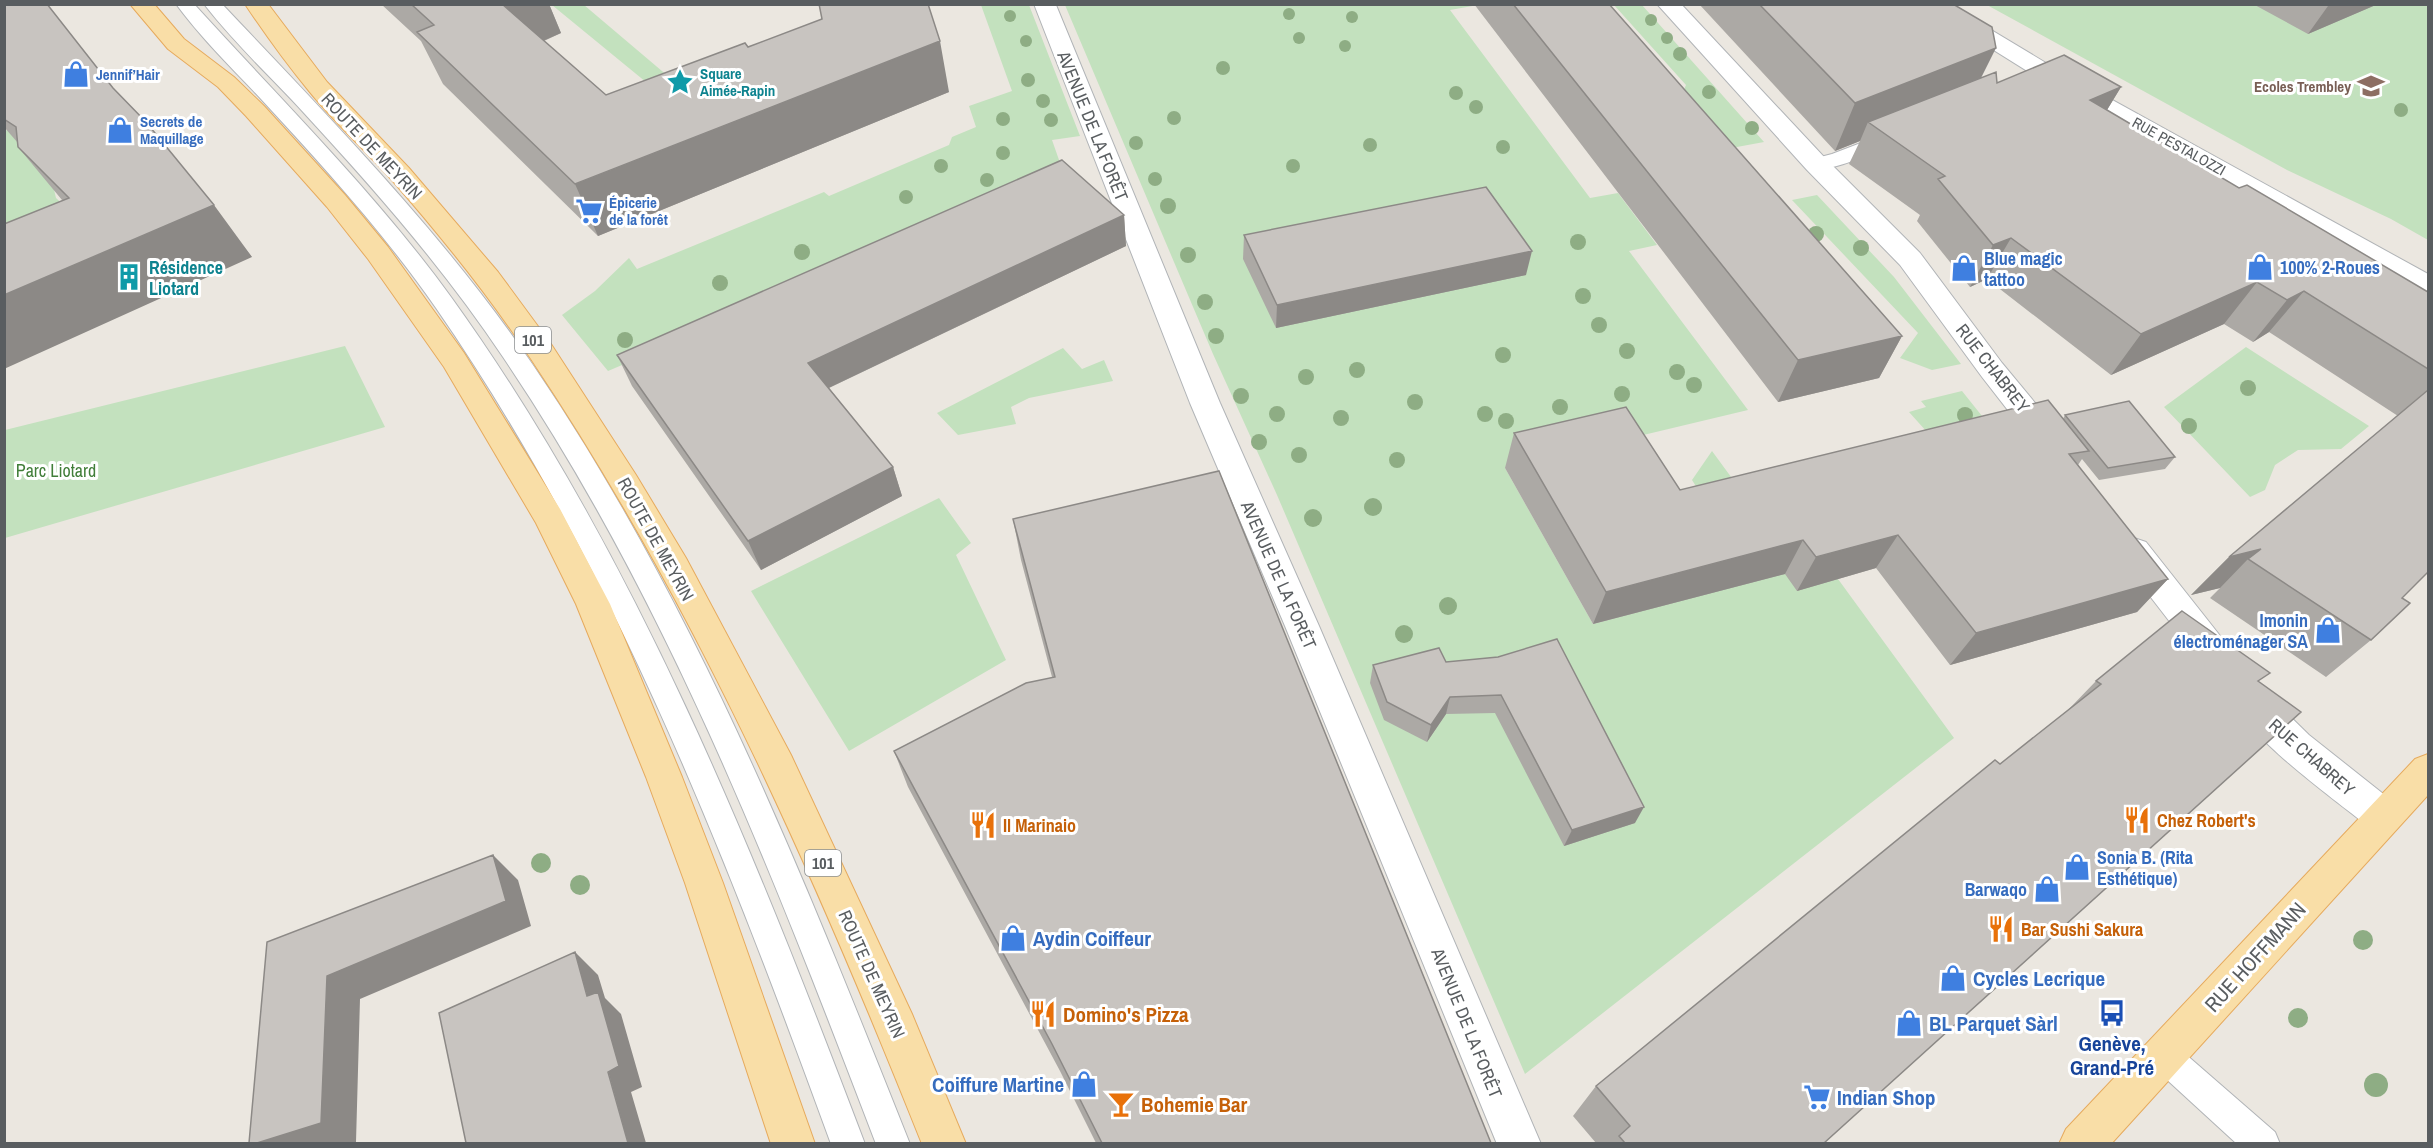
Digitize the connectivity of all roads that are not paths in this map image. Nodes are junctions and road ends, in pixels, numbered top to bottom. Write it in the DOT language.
graph roads {
  1 [pos="141,4"];
  2 [pos="184,4"];
  3 [pos="212,4"];
  4 [pos="256,4"];
  5 [pos="1668,4"];
  6 [pos="1931,4"];
  7 [pos="1045,5"];
  8 [pos="2048,74"];
  9 [pos="2023,84"];
  10 [pos="1904,132"];
  11 [pos="1816,164"];
  12 [pos="2428,286"];
  13 [pos="2062,458"];
  14 [pos="2116,528"];
  15 [pos="2428,770"];
  16 [pos="2383,816"];
  17 [pos="2164,1056"];
  18 [pos="793,1143"];
  19 [pos="848,1143"];
  20 [pos="893,1143"];
  21 [pos="944,1143"];
  22 [pos="1519,1143"];
  23 [pos="2081,1143"];
  24 [pos="2263,1143"];
  1 -- 18 [label="main road"];
  2 -- 19 [label="lane"];
  3 -- 20 [label="lane"];
  4 -- 21 [label="main road, ROUTE DE MEYRIN / 101"];
  5 -- 11 [label="street, RUE CHABREY"];
  6 -- 8 [label="street, RUE PESTALOZZI"];
  7 -- 22 [label="street, AVENUE DE LA FORÊT"];
  8 -- 9 [label="lane"];
  8 -- 12 [label="street, RUE PESTALOZZI"];
  10 -- 11 [label="lane"];
  11 -- 13 [label="street, RUE CHABREY"];
  14 -- 16 [label="street, RUE CHABREY"];
  15 -- 16 [label="main road, RUE HOFFMANN"];
  16 -- 17 [label="main road, RUE HOFFMANN"];
  17 -- 23 [label="main road, RUE HOFFMANN"];
  17 -- 24 [label="lane"];
}
